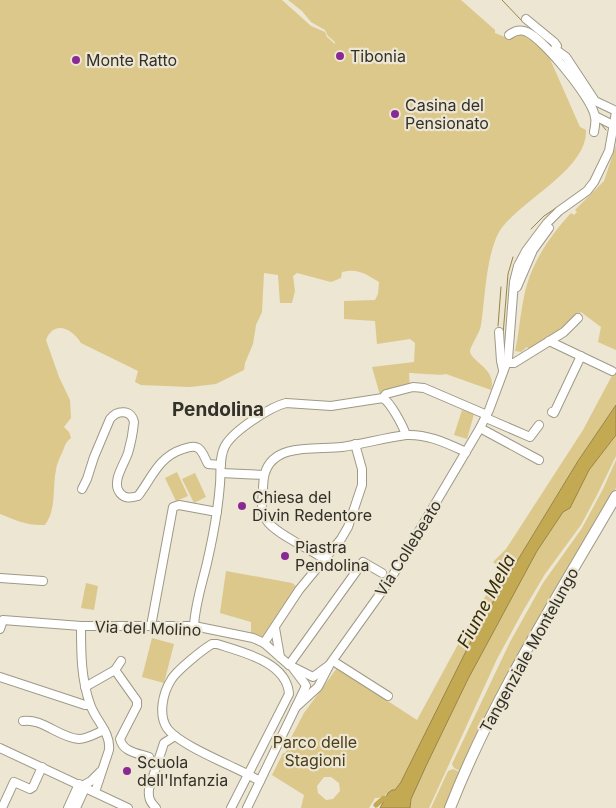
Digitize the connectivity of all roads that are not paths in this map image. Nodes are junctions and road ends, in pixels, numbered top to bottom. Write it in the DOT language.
graph roads {
  1 [pos="526,19"];
  2 [pos="509,35"];
  3 [pos="554,51"];
  4 [pos="616,111"];
  5 [pos="598,118"];
  6 [pos="613,125"];
  7 [pos="594,132"];
  8 [pos="578,318"];
  9 [pos="499,332"];
  10 [pos="549,341"];
  11 [pos="581,356"];
  12 [pos="504,367"];
  13 [pos="612,371"];
  14 [pos="383,398"];
  15 [pos="552,412"];
  16 [pos="486,416"];
  17 [pos="539,425"];
  18 [pos="480,428"];
  19 [pos="406,435"];
  20 [pos="355,444"];
  21 [pos="466,452"];
  22 [pos="539,460"];
  23 [pos="221,469"];
  24 [pos="264,475"];
  25 [pos="82,489"];
  26 [pos="616,496"];
  27 [pos="616,509"];
  28 [pos="216,512"];
  29 [pos="324,559"];
  30 [pos="382,572"];
  31 [pos="0,578"];
  32 [pos="43,581"];
  33 [pos="1,620"];
  34 [pos="81,626"];
  35 [pos="151,626"];
  36 [pos="194,626"];
  37 [pos="275,628"];
  38 [pos="0,629"];
  39 [pos="244,636"];
  40 [pos="264,643"];
  41 [pos="240,651"];
  42 [pos="280,657"];
  43 [pos="121,661"];
  44 [pos="331,663"];
  45 [pos="290,665"];
  46 [pos="115,670"];
  47 [pos="0,676"];
  48 [pos="313,677"];
  49 [pos="306,685"];
  50 [pos="85,687"];
  51 [pos="318,687"];
  52 [pos="388,696"];
  53 [pos="90,705"];
  54 [pos="296,707"];
  55 [pos="24,721"];
  56 [pos="104,730"];
  57 [pos="175,736"];
  58 [pos="120,742"];
  59 [pos="109,743"];
  60 [pos="0,748"];
  61 [pos="149,757"];
  62 [pos="42,767"];
  63 [pos="102,769"];
  64 [pos="247,774"];
  65 [pos="260,781"];
  66 [pos="82,786"];
  67 [pos="95,792"];
  68 [pos="2,808"];
  69 [pos="68,808"];
  70 [pos="76,808"];
  71 [pos="128,808"];
  72 [pos="156,808"];
  73 [pos="231,808"];
  74 [pos="247,808"];
  75 [pos="450,808"];
  76 [pos="458,808"];
  1 -- 3 [label="street"];
  2 -- 3 [label="street"];
  3 -- 4 [label="street"];
  3 -- 5 [label="street"];
  4 -- 6 [label="street"];
  5 -- 6 [label="street"];
  5 -- 7 [label="street"];
  6 -- 12 [label="street"];
  8 -- 10 [label="street"];
  9 -- 12 [label="street, Via Collebeato"];
  10 -- 11 [label="street"];
  10 -- 12 [label="street"];
  11 -- 13 [label="street"];
  11 -- 15 [label="street"];
  12 -- 16 [label="street, Via Collebeato"];
  14 -- 16 [label="street"];
  14 -- 19 [label="street"];
  14 -- 23 [label="street"];
  16 -- 17 [label="street"];
  16 -- 18 [label="street, Via Collebeato"];
  18 -- 21 [label="street, Via Collebeato"];
  18 -- 22 [label="street"];
  19 -- 20 [label="street"];
  19 -- 21 [label="street"];
  20 -- 24 [label="street"];
  20 -- 29 [label="street"];
  21 -- 44 [label="street, Via Collebeato"];
  23 -- 24 [label="street"];
  23 -- 25 [label="street"];
  23 -- 28 [label="street"];
  24 -- 29 [label="street"];
  26 -- 75 [label="highway, Tangenziale Montelungo"];
  27 -- 76 [label="highway, Tangenziale Montelungo"];
  28 -- 35 [label="street"];
  28 -- 36 [label="street"];
  29 -- 37 [label="street"];
  30 -- 45 [label="street"];
  31 -- 32 [label="street"];
  33 -- 34 [label="street, Via del Molino"];
  33 -- 38 [label="street, Via del Molino"];
  34 -- 35 [label="street, Via del Molino"];
  34 -- 50 [label="street"];
  35 -- 36 [label="street, Via del Molino"];
  36 -- 39 [label="street, Via del Molino"];
  37 -- 40 [label="street"];
  37 -- 42 [label="street"];
  39 -- 40 [label="street, Via del Molino"];
  39 -- 41 [label="street"];
  40 -- 42 [label="street, Via del Molino"];
  41 -- 57 [label="street"];
  41 -- 64 [label="street"];
  42 -- 45 [label="street, Via del Molino"];
  43 -- 46 [label="street"];
  44 -- 48 [label="street, Via Collebeato"];
  44 -- 51 [label="street, Via Collebeato"];
  44 -- 52 [label="street"];
  45 -- 48 [label="street, Via del Molino"];
  45 -- 49 [label="street, Via del Molino"];
  46 -- 50 [label="street"];
  46 -- 58 [label="street"];
  47 -- 53 [label="street"];
  48 -- 49 [label="street"];
  48 -- 51 [label="street"];
  49 -- 51 [label="street"];
  49 -- 54 [label="street, Via Collebeato"];
  50 -- 53 [label="street"];
  51 -- 54 [label="street, Via Collebeato"];
  53 -- 56 [label="street"];
  54 -- 65 [label="street, Via Collebeato"];
  55 -- 56 [label="street"];
  56 -- 59 [label="street"];
  57 -- 64 [label="street"];
  57 -- 72 [label="street"];
  58 -- 59 [label="street"];
  58 -- 61 [label="street"];
  59 -- 63 [label="street"];
  60 -- 62 [label="street"];
  62 -- 66 [label="street"];
  62 -- 68 [label="street"];
  63 -- 66 [label="street"];
  63 -- 67 [label="street"];
  64 -- 65 [label="street"];
  64 -- 73 [label="street"];
  65 -- 74 [label="street, Via Collebeato"];
  66 -- 67 [label="street"];
  66 -- 69 [label="street"];
  66 -- 70 [label="street"];
  67 -- 71 [label="street"];
}
